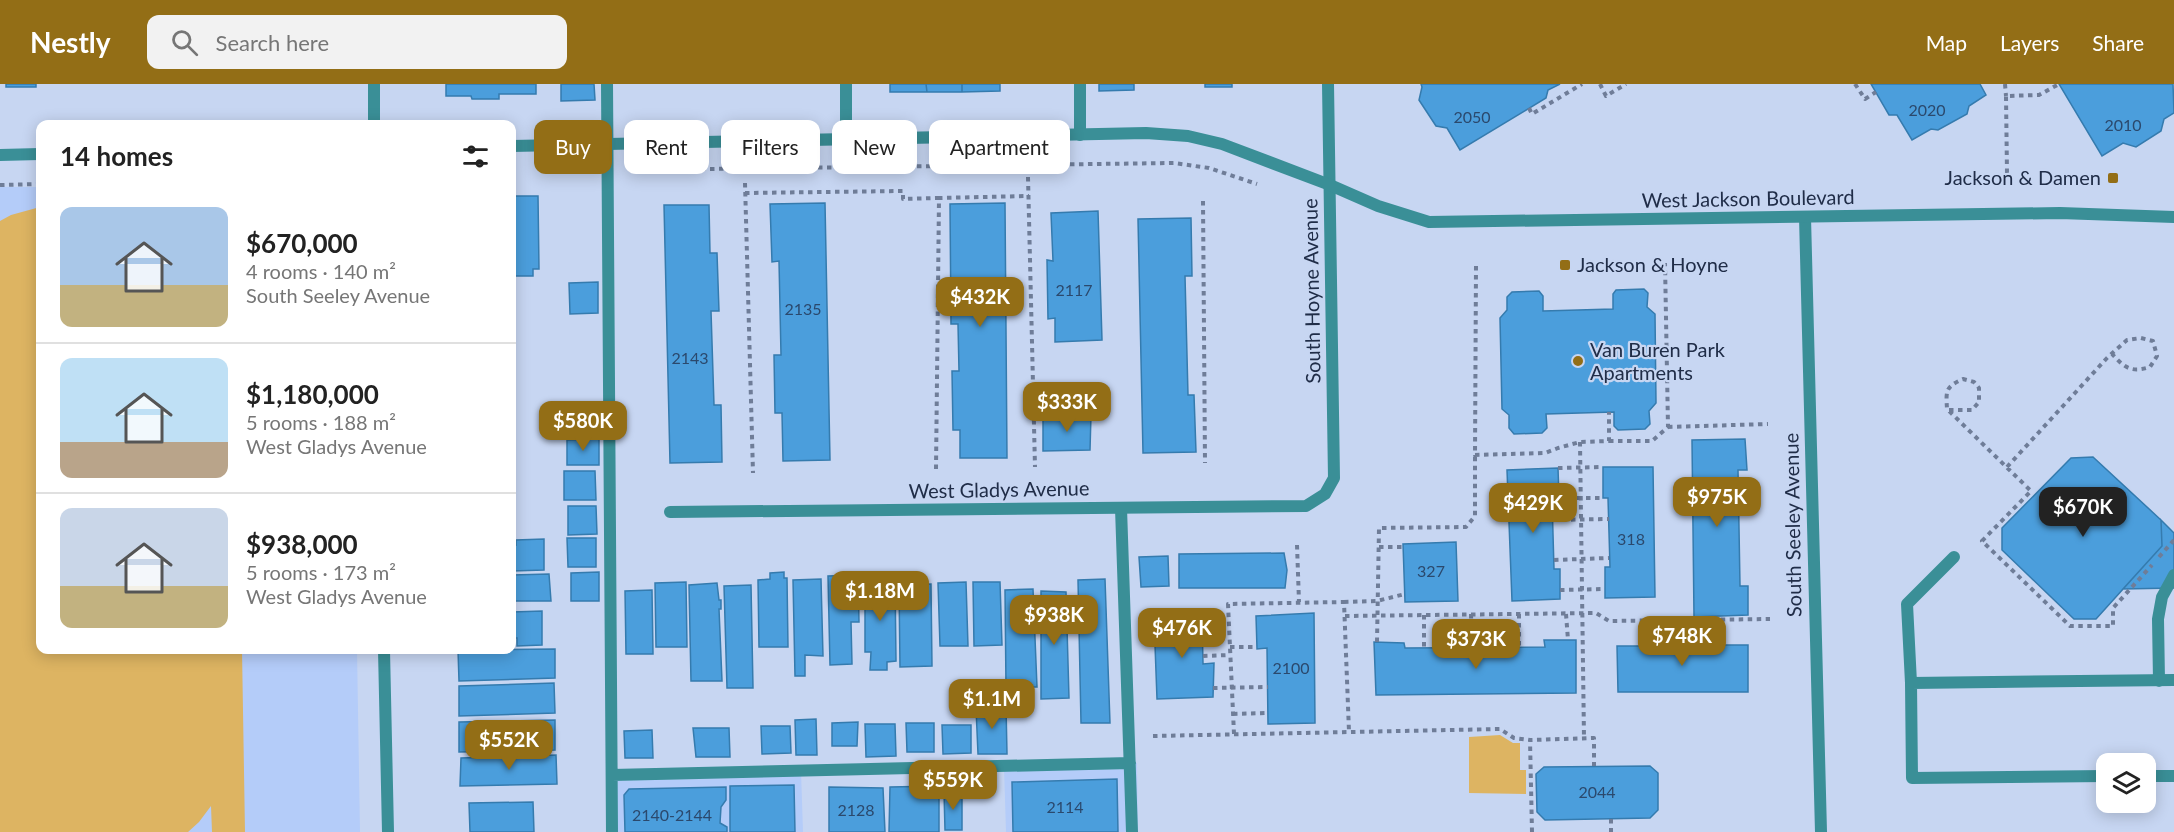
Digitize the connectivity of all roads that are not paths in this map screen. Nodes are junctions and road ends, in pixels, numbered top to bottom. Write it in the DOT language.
graph roads {
  1 [pos="374,84"];
  2 [pos="607,84"];
  3 [pos="846,84"];
  4 [pos="1080,84"];
  5 [pos="1328,84"];
  6 [pos="375,120"];
  7 [pos="608,120"];
  8 [pos="846,120"];
  9 [pos="1080,135"];
  10 [pos="917,138"];
  11 [pos="832,139"];
  12 [pos="612,144"];
  13 [pos="516,146"];
  14 [pos="534,146"];
  15 [pos="36,154"];
  16 [pos="0,155"];
  17 [pos="608,174"];
  18 [pos="1330,184"];
  19 [pos="1805,217"];
  20 [pos="2174,217"];
  21 [pos="1325,494"];
  22 [pos="1121,508"];
  23 [pos="670,512"];
  24 [pos="1954,557"];
  25 [pos="2174,575"];
  26 [pos="384,654"];
  27 [pos="2174,680"];
  28 [pos="2159,681"];
  29 [pos="1911,683"];
  30 [pos="1130,763"];
  31 [pos="612,776"];
  32 [pos="2096,776"];
  33 [pos="2156,776"];
  34 [pos="2174,776"];
  35 [pos="388,832"];
  36 [pos="612,832"];
  37 [pos="1132,832"];
  38 [pos="1821,832"];
  1 -- 6 [label="street"];
  2 -- 7 [label="street"];
  3 -- 8 [label="street"];
  4 -- 9 [label="street"];
  5 -- 18 [label="street, South Hoyne Avenue"];
  9 -- 10 [label="street, West Jackson Boulevard"];
  9 -- 18 [label="street, West Jackson Boulevard"];
  11 -- 12 [label="street, West Jackson Boulevard"];
  13 -- 14 [label="street, West Jackson Boulevard"];
  15 -- 16 [label="street"];
  17 -- 31 [label="street"];
  18 -- 19 [label="street, West Jackson Boulevard"];
  18 -- 21 [label="street, South Hoyne Avenue"];
  19 -- 20 [label="street, West Jackson Boulevard"];
  19 -- 38 [label="street, South Seeley Avenue"];
  21 -- 22 [label="street, West Gladys Avenue"];
  22 -- 23 [label="street, West Gladys Avenue"];
  22 -- 30 [label="street"];
  24 -- 29 [label="street"];
  25 -- 28 [label="street"];
  26 -- 35 [label="street"];
  27 -- 28 [label="street"];
  28 -- 29 [label="street"];
  29 -- 32 [label="street"];
  30 -- 31 [label="street"];
  30 -- 37 [label="street"];
  31 -- 36 [label="street"];
  33 -- 34 [label="street"];
}
